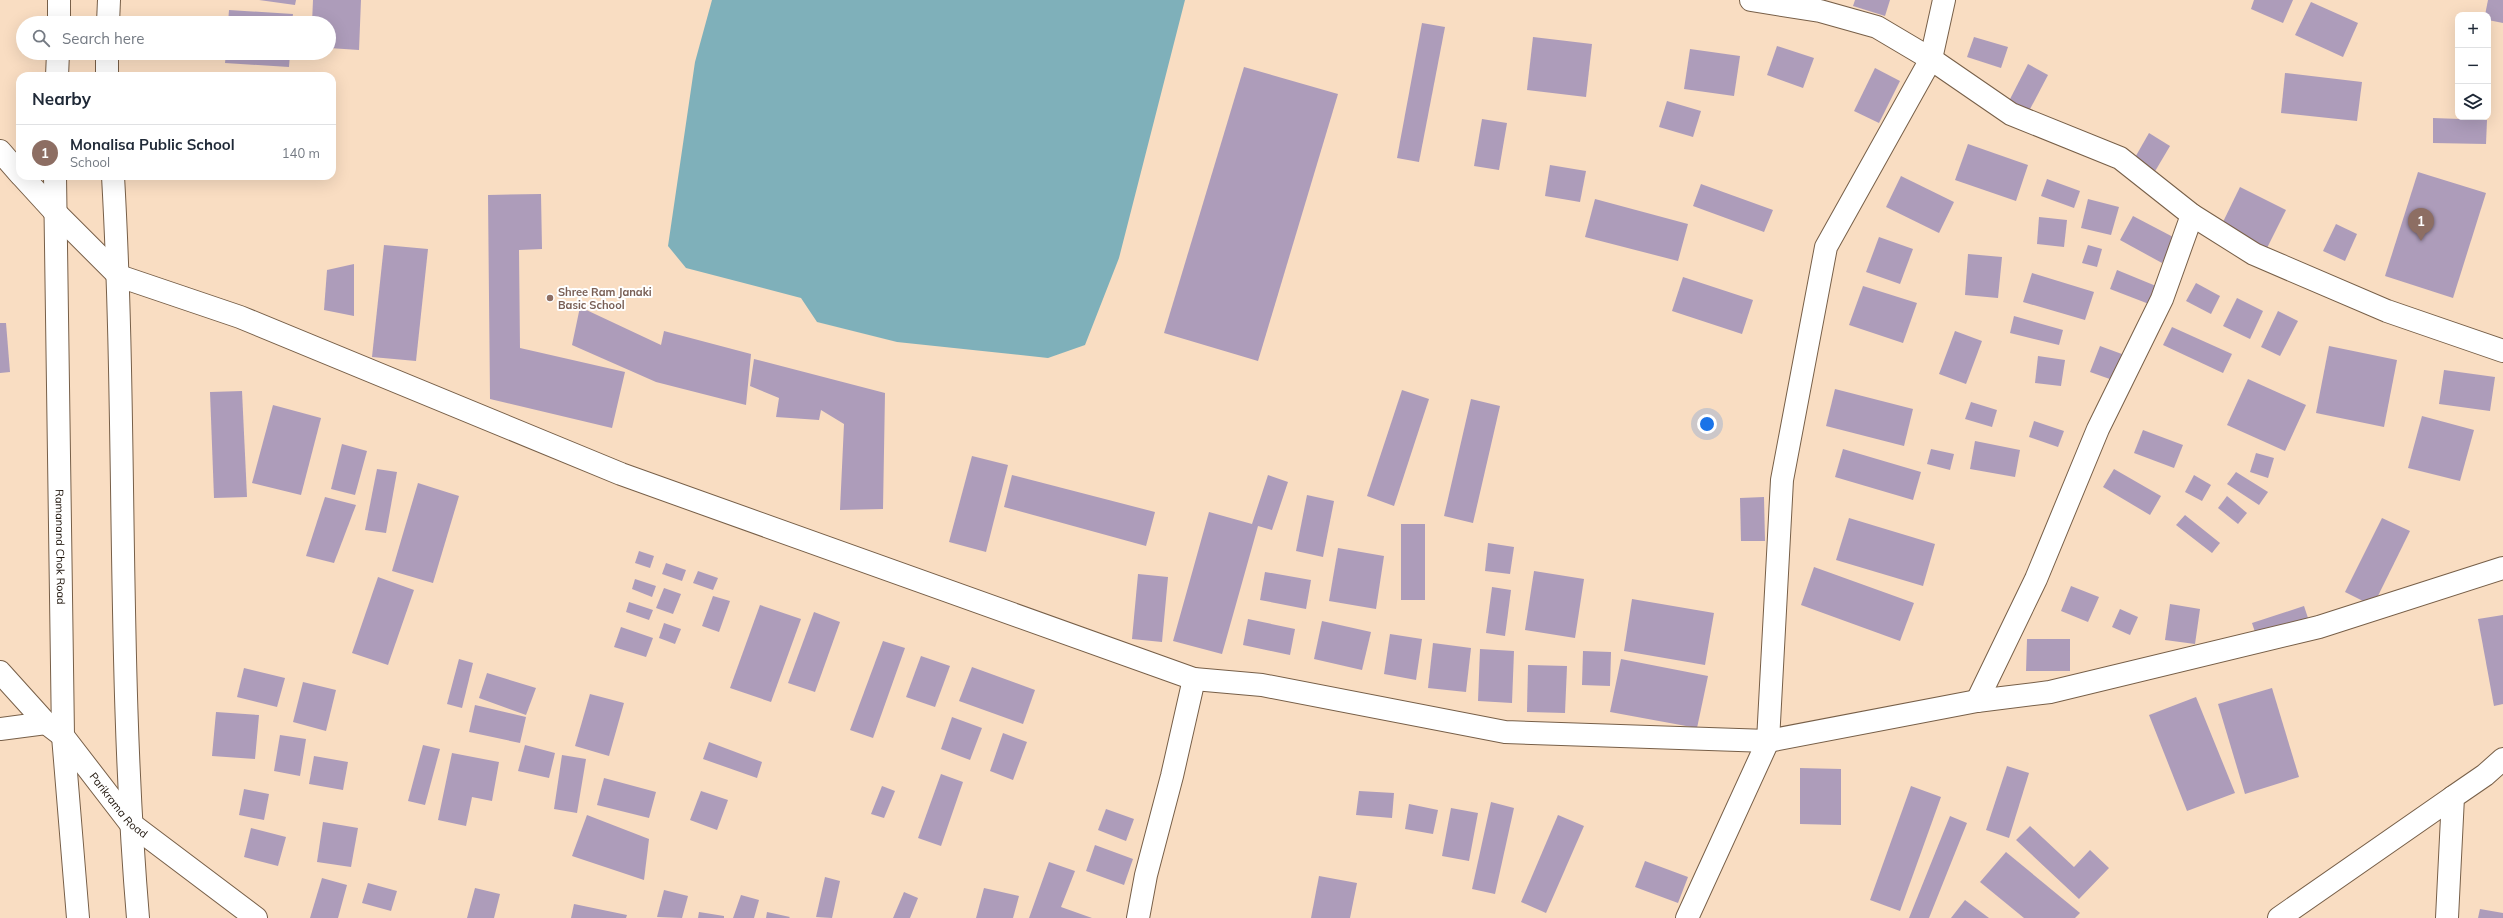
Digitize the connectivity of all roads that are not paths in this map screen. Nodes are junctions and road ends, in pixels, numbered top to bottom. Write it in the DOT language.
graph roads {
  1 [pos="59,0"];
  2 [pos="109,0"];
  3 [pos="1751,0"];
  4 [pos="1944,0"];
  5 [pos="59,16"];
  6 [pos="108,16"];
  7 [pos="1931,59"];
  8 [pos="58,60"];
  9 [pos="107,60"];
  10 [pos="57,72"];
  11 [pos="107,72"];
  12 [pos="0,151"];
  13 [pos="16,169"];
  14 [pos="26,180"];
  15 [pos="55,180"];
  16 [pos="113,180"];
  17 [pos="54,211"];
  18 [pos="2192,215"];
  19 [pos="119,276"];
  20 [pos="2503,351"];
  21 [pos="2503,568"];
  22 [pos="0,672"];
  23 [pos="1194,679"];
  24 [pos="1977,701"];
  25 [pos="46,723"];
  26 [pos="0,729"];
  27 [pos="63,736"];
  28 [pos="1768,741"];
  29 [pos="2503,759"];
  30 [pos="2452,797"];
  31 [pos="130,823"];
  32 [pos="78,918"];
  33 [pos="138,918"];
  34 [pos="256,918"];
  35 [pos="1138,918"];
  36 [pos="1687,918"];
  37 [pos="2279,918"];
  38 [pos="2447,918"];
  1 -- 5 [label="main road"];
  2 -- 6 [label="main road"];
  3 -- 7 [label="main road"];
  4 -- 7 [label="main road"];
  7 -- 18 [label="main road"];
  7 -- 28 [label="main road"];
  8 -- 10 [label="main road"];
  9 -- 11 [label="main road"];
  12 -- 13 [label="main road"];
  14 -- 17 [label="main road"];
  15 -- 17 [label="main road, Ramanand Chok Road"];
  16 -- 19 [label="main road"];
  17 -- 19 [label="main road"];
  17 -- 27 [label="main road, Ramanand Chok Road"];
  18 -- 20 [label="main road"];
  18 -- 24 [label="main road"];
  19 -- 23 [label="main road"];
  19 -- 31 [label="main road"];
  21 -- 24 [label="main road"];
  22 -- 25 [label="main road, Parikrama Road"];
  23 -- 28 [label="main road"];
  23 -- 35 [label="main road"];
  24 -- 28 [label="main road"];
  25 -- 26 [label="main road"];
  25 -- 27 [label="main road, Parikrama Road"];
  27 -- 31 [label="main road, Parikrama Road"];
  27 -- 32 [label="main road, Ramanand Chok Road"];
  28 -- 36 [label="main road"];
  29 -- 30 [label="main road"];
  30 -- 37 [label="main road"];
  30 -- 38 [label="main road"];
  31 -- 33 [label="main road"];
  31 -- 34 [label="main road, Parikrama Road"];
}
